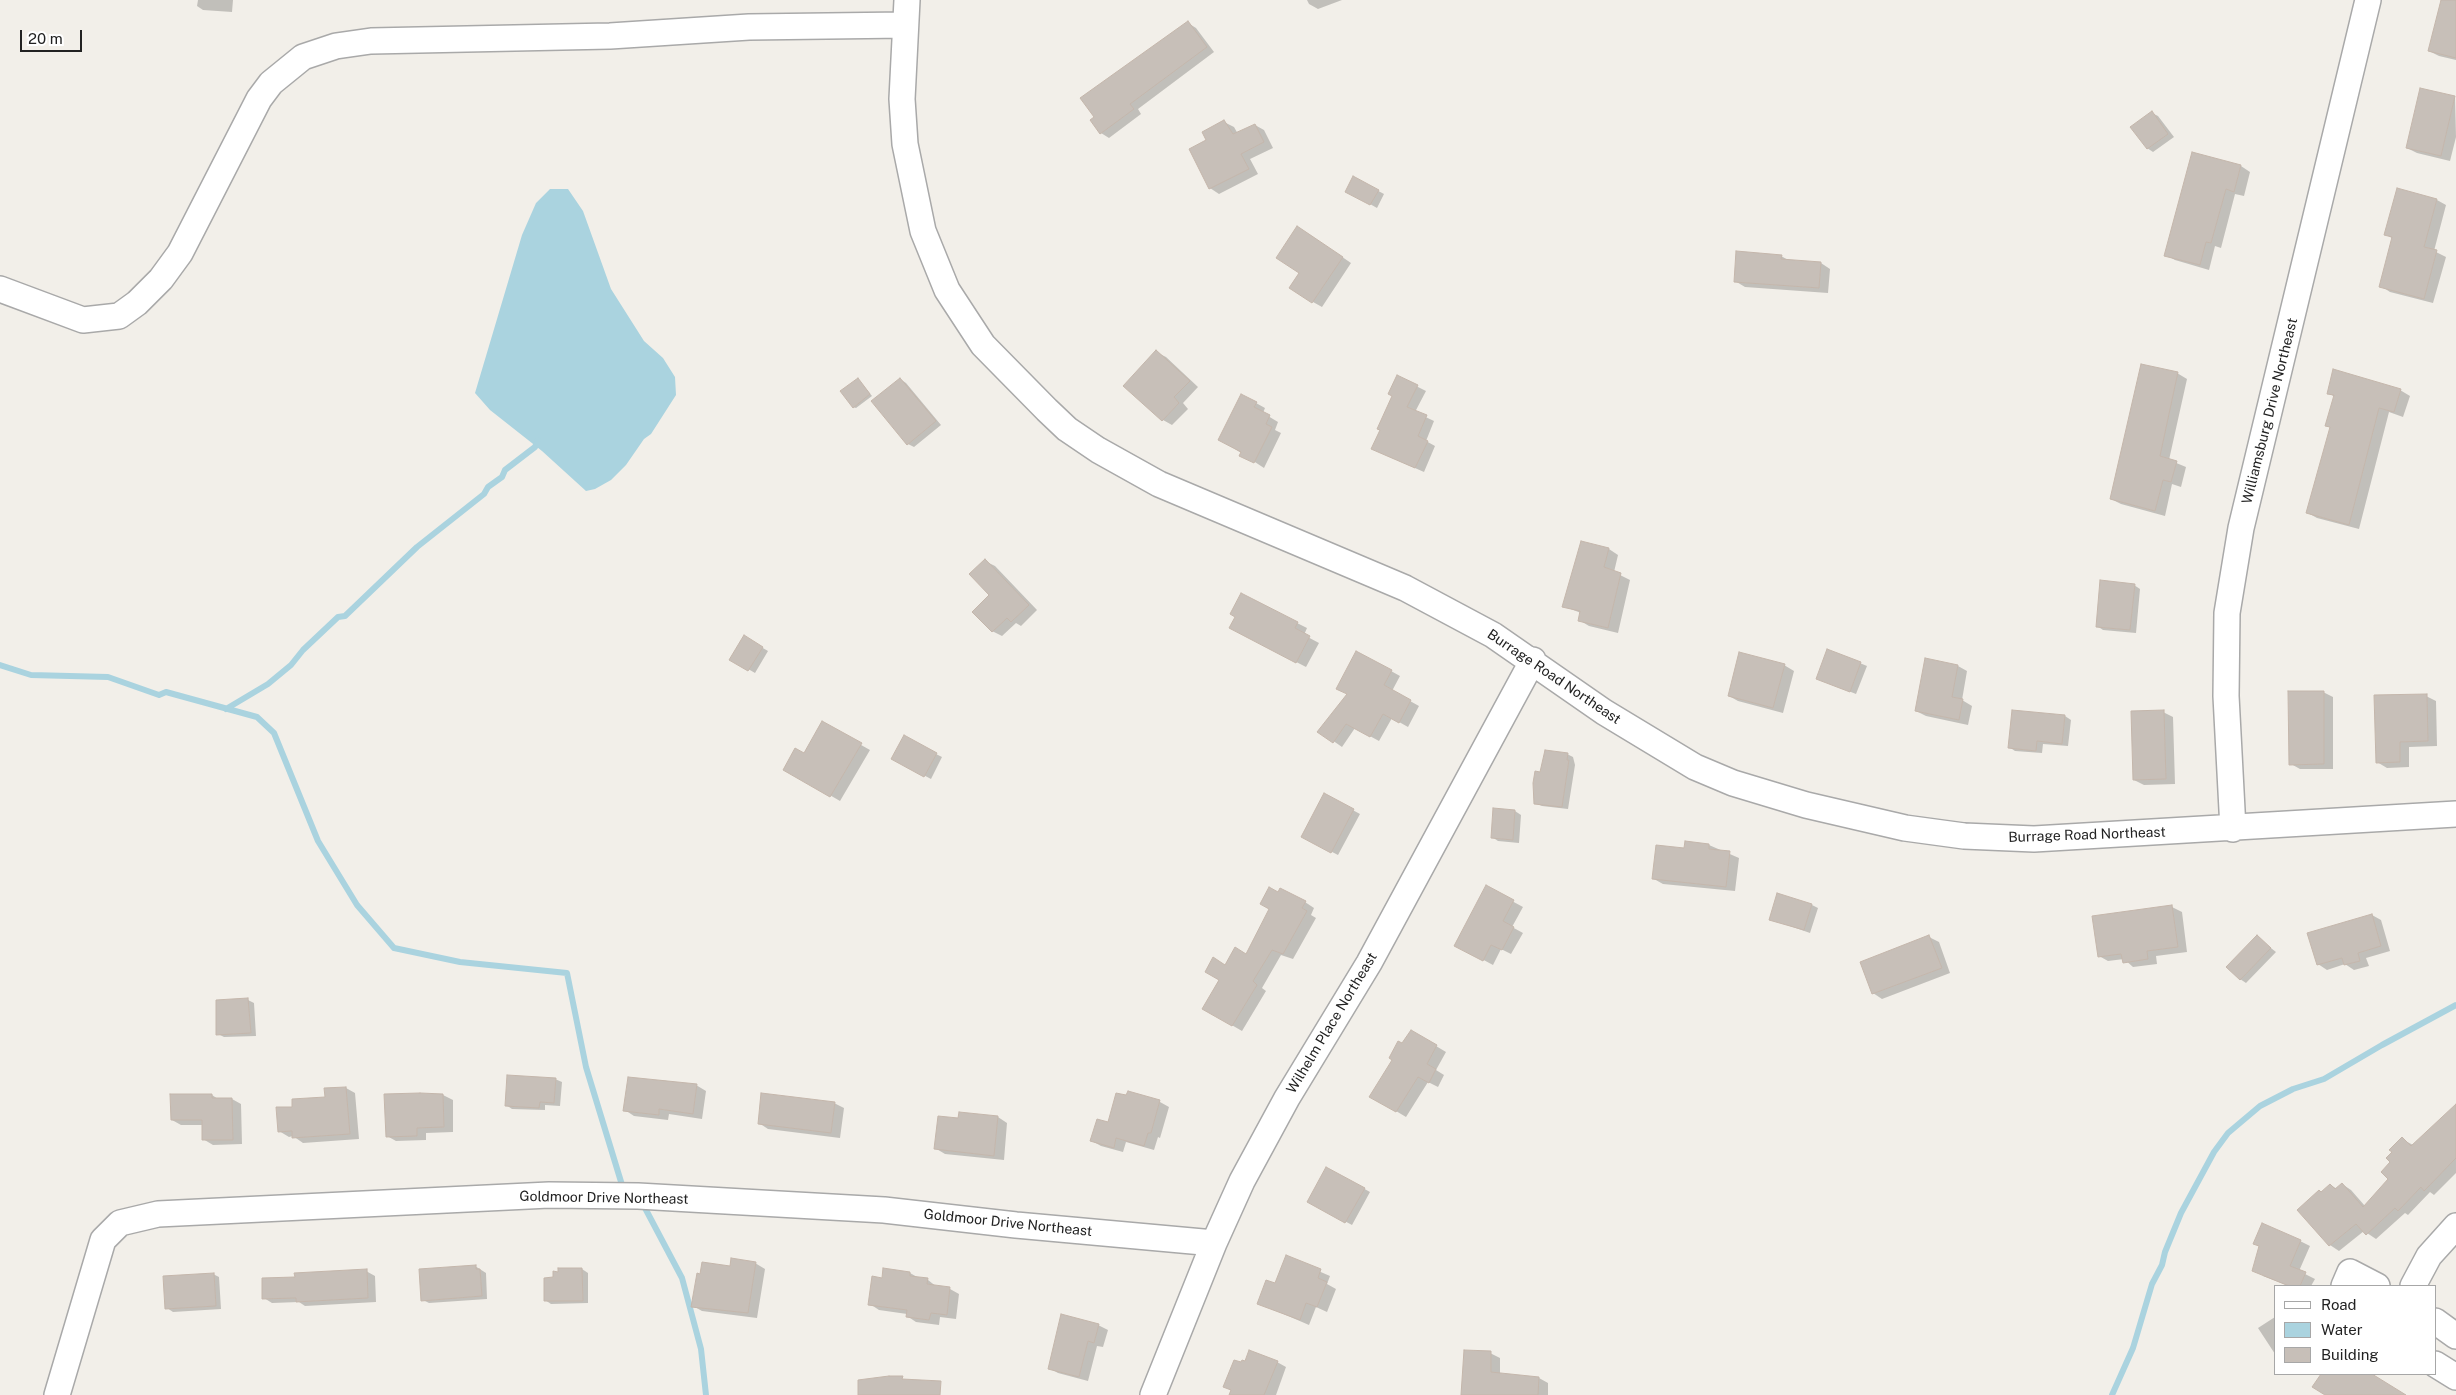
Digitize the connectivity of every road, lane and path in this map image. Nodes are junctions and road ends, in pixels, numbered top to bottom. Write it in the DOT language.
graph roads {
  1 [pos="907,0"];
  2 [pos="2368,0"];
  3 [pos="905,25"];
  4 [pos="0,289"];
  5 [pos="1533,660"];
  6 [pos="2456,814"];
  7 [pos="2233,829"];
  8 [pos="2456,1226"];
  9 [pos="1214,1242"];
  10 [pos="2344,1285"];
  11 [pos="2375,1285"];
  12 [pos="2414,1285"];
  13 [pos="2436,1322"];
  14 [pos="2456,1336"];
  15 [pos="2436,1365"];
  16 [pos="2456,1377"];
  17 [pos="57,1395"];
  18 [pos="1153,1395"];
  1 -- 3 [label="street, Burrage Road Northeast"];
  2 -- 7 [label="street, Williamsburg Drive Northeast"];
  3 -- 4 [label="street"];
  3 -- 5 [label="street, Burrage Road Northeast"];
  5 -- 7 [label="street, Burrage Road Northeast"];
  5 -- 9 [label="street, Wilhelm Place Northeast"];
  6 -- 7 [label="street, Burrage Road Northeast"];
  8 -- 12 [label="street"];
  9 -- 17 [label="street, Goldmoor Drive Northeast"];
  9 -- 18 [label="street, Wilhelm Place Northeast"];
  10 -- 11 [label="street"];
  13 -- 14 [label="street"];
  15 -- 16 [label="street"];
}
